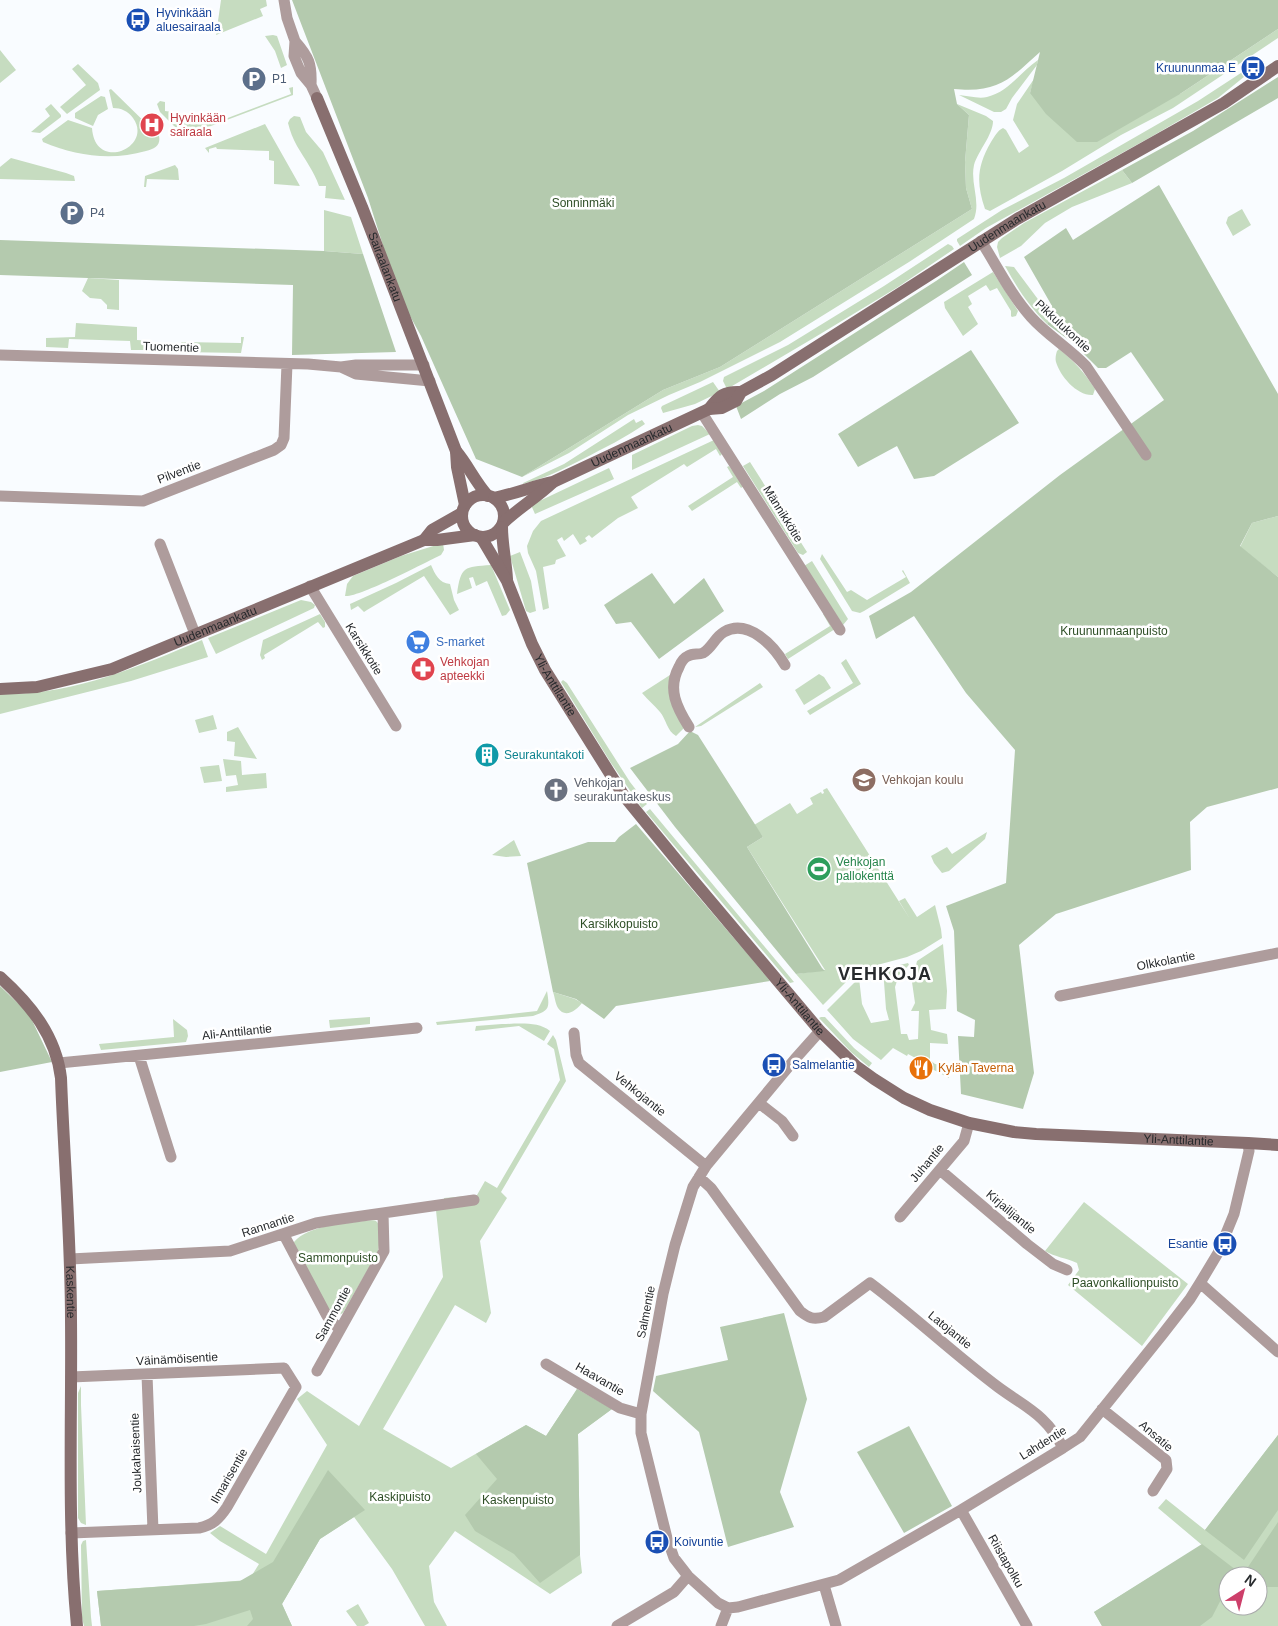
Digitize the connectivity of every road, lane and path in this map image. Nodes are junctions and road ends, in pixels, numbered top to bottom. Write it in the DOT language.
graph roads {
  1 [pos="284,0"];
  2 [pos="1278,66"];
  3 [pos="317,98"];
  4 [pos="981,242"];
  5 [pos="0,356"];
  6 [pos="287,364"];
  7 [pos="424,365"];
  8 [pos="341,367"];
  9 [pos="430,382"];
  10 [pos="705,411"];
  11 [pos="456,451"];
  12 [pos="1146,455"];
  13 [pos="553,482"];
  14 [pos="0,496"];
  15 [pos="491,497"];
  16 [pos="464,509"];
  17 [pos="502,524"];
  18 [pos="478,536"];
  19 [pos="424,540"];
  20 [pos="160,544"];
  21 [pos="507,581"];
  22 [pos="310,586"];
  23 [pos="840,630"];
  24 [pos="195,634"];
  25 [pos="784,666"];
  26 [pos="0,689"];
  27 [pos="396,726"];
  28 [pos="689,727"];
  29 [pos="1278,953"];
  30 [pos="0,977"];
  31 [pos="1060,996"];
  32 [pos="417,1028"];
  33 [pos="820,1031"];
  34 [pos="574,1034"];
  35 [pos="139,1056"];
  36 [pos="59,1063"];
  37 [pos="759,1103"];
  38 [pos="970,1123"];
  39 [pos="793,1136"];
  40 [pos="1248,1143"];
  41 [pos="1278,1145"];
  42 [pos="171,1157"];
  43 [pos="706,1166"];
  44 [pos="940,1170"];
  45 [pos="699,1177"];
  46 [pos="474,1200"];
  47 [pos="384,1213"];
  48 [pos="900,1217"];
  49 [pos="284,1235"];
  50 [pos="70,1259"];
  51 [pos="1067,1270"];
  52 [pos="1200,1283"];
  53 [pos="340,1330"];
  54 [pos="1278,1352"];
  55 [pos="546,1364"];
  56 [pos="284,1368"];
  57 [pos="317,1371"];
  58 [pos="147,1375"];
  59 [pos="71,1377"];
  60 [pos="1102,1409"];
  61 [pos="642,1414"];
  62 [pos="1063,1448"];
  63 [pos="1152,1491"];
  64 [pos="961,1510"];
  65 [pos="153,1530"];
  66 [pos="71,1533"];
  67 [pos="688,1576"];
  68 [pos="824,1585"];
  69 [pos="733,1607"];
  70 [pos="76,1626"];
  71 [pos="617,1626"];
  72 [pos="721,1626"];
  73 [pos="836,1626"];
  74 [pos="1027,1626"];
  1 -- 3 [label="street, Sairaalankatu"];
  2 -- 4 [label="street, Uudenmaankatu"];
  3 -- 7 [label="street, Sairaalankatu"];
  4 -- 10 [label="street, Uudenmaankatu"];
  4 -- 12 [label="street, Pikkulukontie"];
  5 -- 6 [label="street, Tuomentie"];
  6 -- 8 [label="street, Tuomentie"];
  6 -- 14 [label="street, Pilventie"];
  7 -- 8 [label="street, Tuomentie"];
  7 -- 9 [label="street, Sairaalankatu"];
  8 -- 9 [label="street, Tuomentie"];
  9 -- 11 [label="street, Sairaalankatu"];
  10 -- 13 [label="street, Uudenmaankatu"];
  10 -- 23 [label="street, Männikkötie"];
  11 -- 15 [label="street, Sairaalankatu"];
  11 -- 16 [label="street, Sairaalankatu"];
  13 -- 15 [label="street, Uudenmaankatu"];
  13 -- 17 [label="street, Uudenmaankatu"];
  15 -- 16 [label="street"];
  15 -- 17 [label="street"];
  16 -- 18 [label="street"];
  16 -- 19 [label="street, Uudenmaankatu"];
  17 -- 18 [label="street"];
  17 -- 21 [label="street, Yli-Anttilantie"];
  18 -- 19 [label="street, Uudenmaankatu"];
  18 -- 21 [label="street, Yli-Anttilantie"];
  19 -- 22 [label="street, Uudenmaankatu"];
  20 -- 24 [label="street"];
  21 -- 33 [label="street, Yli-Anttilantie"];
  22 -- 24 [label="street, Uudenmaankatu"];
  22 -- 27 [label="street, Karsikkotie"];
  24 -- 26 [label="street, Uudenmaankatu"];
  25 -- 28 [label="street"];
  29 -- 31 [label="street, Olkkolantie"];
  30 -- 36 [label="street, Kaskentie"];
  32 -- 35 [label="street, Ali-Anttilantie"];
  33 -- 37 [label="street, Salmentie"];
  33 -- 38 [label="street, Yli-Anttilantie"];
  34 -- 43 [label="street, Vehkojantie"];
  35 -- 36 [label="street, Ali-Anttilantie"];
  35 -- 42 [label="street"];
  36 -- 50 [label="street, Kaskentie"];
  37 -- 39 [label="street"];
  37 -- 43 [label="street, Salmentie"];
  38 -- 40 [label="street, Yli-Anttilantie"];
  38 -- 44 [label="street, Juhantie"];
  40 -- 41 [label="street, Yli-Anttilantie"];
  40 -- 52 [label="street, Lahdentie"];
  43 -- 45 [label="street, Salmentie"];
  44 -- 48 [label="street, Juhantie"];
  44 -- 51 [label="street, Kirjailijantie"];
  45 -- 61 [label="street, Salmentie"];
  45 -- 62 [label="street, Latojantie"];
  46 -- 47 [label="street, Rannantie"];
  47 -- 49 [label="street, Rannantie"];
  47 -- 53 [label="street, Sammontie"];
  49 -- 50 [label="street, Rannantie"];
  49 -- 53 [label="street"];
  50 -- 59 [label="street, Kaskentie"];
  52 -- 54 [label="street"];
  52 -- 60 [label="street, Lahdentie"];
  53 -- 57 [label="street, Sammontie"];
  55 -- 61 [label="street, Haavantie"];
  56 -- 58 [label="street, Väinämöisentie"];
  56 -- 65 [label="street, Ilmarisentie"];
  58 -- 59 [label="street, Väinämöisentie"];
  58 -- 65 [label="street, Joukahaisentie"];
  59 -- 66 [label="street, Kaskentie"];
  60 -- 62 [label="street, Lahdentie"];
  60 -- 63 [label="street, Ansatie"];
  61 -- 67 [label="street, Salmentie"];
  62 -- 64 [label="street, Lahdentie"];
  64 -- 68 [label="street, Lahdentie"];
  64 -- 74 [label="street, Riistapolku"];
  65 -- 66 [label="street, Ilmarisentie"];
  66 -- 70 [label="street, Kaskentie"];
  67 -- 69 [label="street, Salmentie"];
  67 -- 71 [label="street"];
  68 -- 69 [label="street, Lahdentie"];
  68 -- 73 [label="street"];
  69 -- 72 [label="street"];
}
